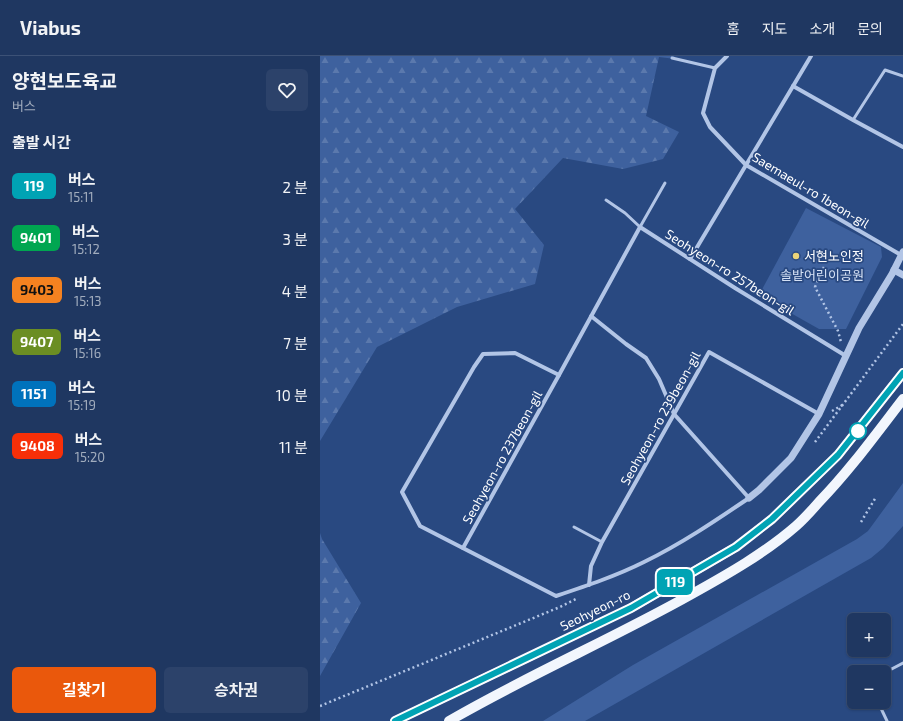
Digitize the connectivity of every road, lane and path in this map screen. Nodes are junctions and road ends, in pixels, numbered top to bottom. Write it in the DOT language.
graph roads {
  1 [pos="727,56"];
  2 [pos="811,56"];
  3 [pos="672,58"];
  4 [pos="716,68"];
  5 [pos="903,76"];
  6 [pos="793,86"];
  7 [pos="853,120"];
  8 [pos="903,147"];
  9 [pos="746,165"];
  10 [pos="665,183"];
  11 [pos="606,200"];
  12 [pos="640,227"];
  13 [pos="902,253"];
  14 [pos="690,259"];
  15 [pos="824,267"];
  16 [pos="894,270"];
  17 [pos="903,275"];
  18 [pos="591,316"];
  19 [pos="903,324"];
  20 [pos="846,356"];
  21 [pos="903,373"];
  22 [pos="559,375"];
  23 [pos="903,399"];
  24 [pos="674,414"];
  25 [pos="819,414"];
  26 [pos="814,443"];
  27 [pos="876,497"];
  28 [pos="749,498"];
  29 [pos="861,522"];
  30 [pos="574,527"];
  31 [pos="602,542"];
  32 [pos="463,548"];
  33 [pos="589,585"];
  34 [pos="903,663"];
  35 [pos="891,669"];
  36 [pos="881,709"];
  37 [pos="395,721"];
  38 [pos="448,721"];
  39 [pos="887,721"];
  1 -- 4 [label="street"];
  2 -- 6 [label="street"];
  3 -- 4 [label="lane"];
  4 -- 9 [label="street, Saemaeul-ro 1beon-gil"];
  5 -- 7 [label="lane"];
  6 -- 7 [label="street"];
  6 -- 9 [label="street"];
  7 -- 8 [label="street"];
  9 -- 13 [label="street, Saemaeul-ro 1beon-gil"];
  9 -- 14 [label="street"];
  10 -- 12 [label="lane"];
  11 -- 12 [label="lane, Seohyeon-ro 257beon-gil"];
  12 -- 14 [label="street, Seohyeon-ro 257beon-gil"];
  12 -- 18 [label="street, Seohyeon-ro 237beon-gil"];
  13 -- 16 [label="street"];
  14 -- 20 [label="street, Seohyeon-ro 257beon-gil"];
  15 -- 20 [label="path"];
  16 -- 17 [label="street"];
  16 -- 20 [label="street"];
  18 -- 22 [label="street, Seohyeon-ro 237beon-gil"];
  18 -- 24 [label="street"];
  19 -- 26 [label="path"];
  20 -- 25 [label="street"];
  21 -- 37 [label="main road, Seohyeon-ro"];
  22 -- 32 [label="street, Seohyeon-ro 237beon-gil"];
  22 -- 32 [label="street"];
  23 -- 38 [label="main road"];
  24 -- 25 [label="street, Seohyeon-ro 239beon-gil"];
  24 -- 28 [label="street"];
  24 -- 31 [label="street, Seohyeon-ro 239beon-gil"];
  25 -- 28 [label="street"];
  27 -- 29 [label="path"];
  28 -- 33 [label="street"];
  30 -- 31 [label="lane"];
  31 -- 33 [label="street, Seohyeon-ro 239beon-gil"];
  32 -- 33 [label="street"];
  34 -- 35 [label="lane"];
  36 -- 39 [label="lane"];
}
